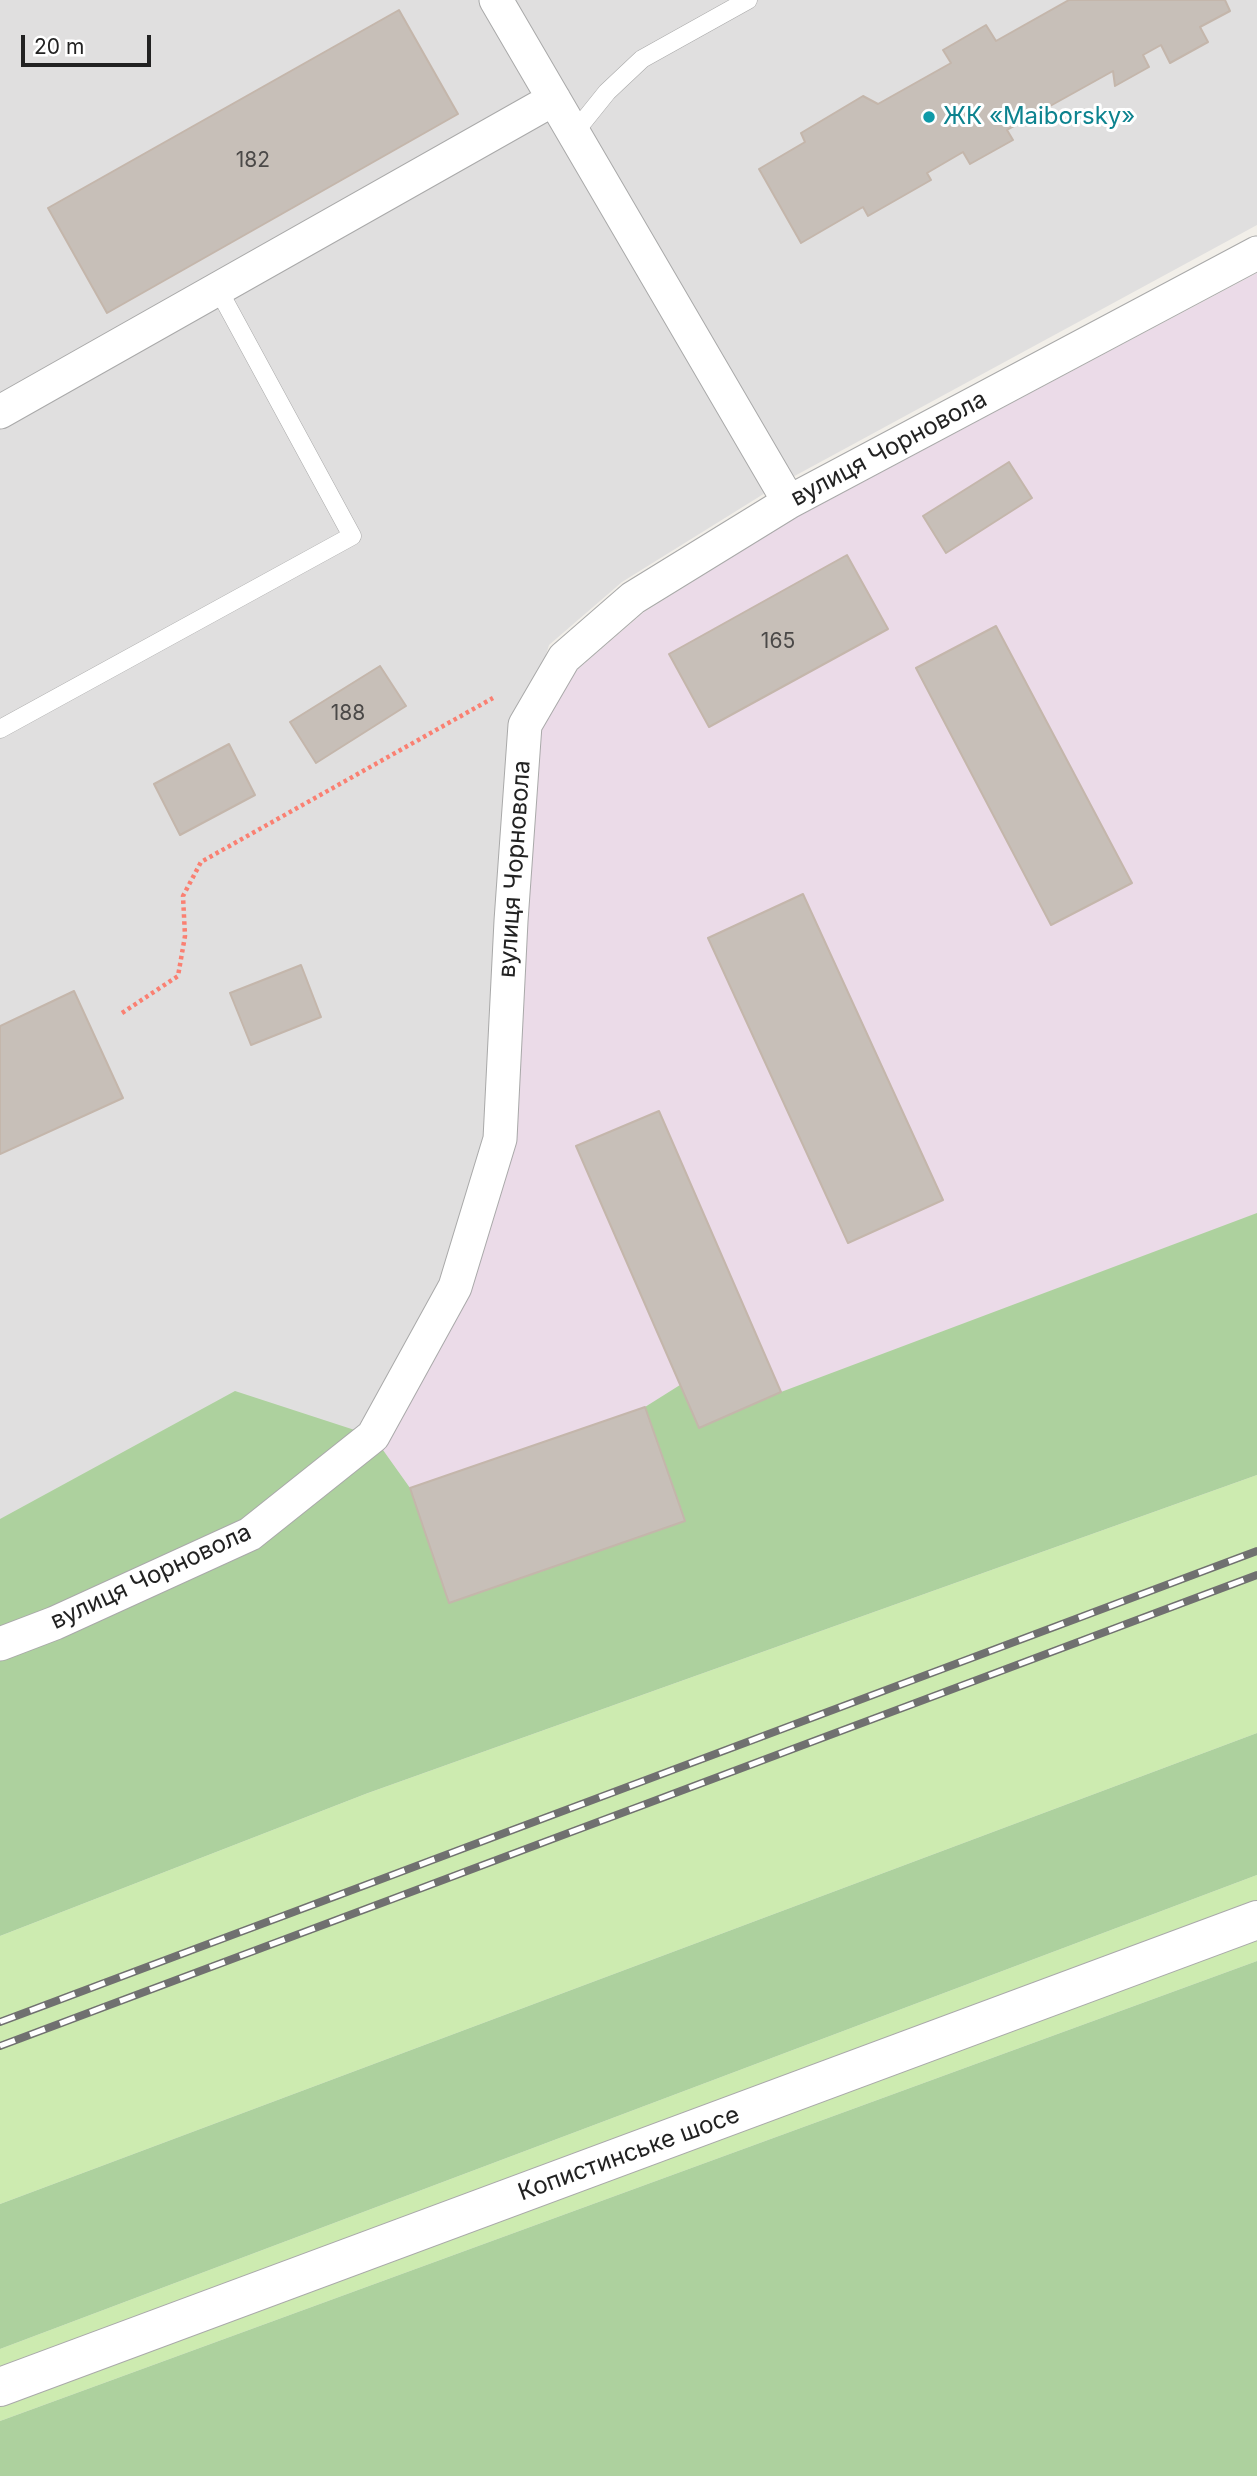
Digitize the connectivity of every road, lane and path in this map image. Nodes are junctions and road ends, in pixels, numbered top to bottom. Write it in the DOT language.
graph roads {
  1 [pos="496,0"];
  2 [pos="748,0"];
  3 [pos="554,99"];
  4 [pos="574,133"];
  5 [pos="1257,253"];
  6 [pos="218,289"];
  7 [pos="0,412"];
  8 [pos="789,502"];
  9 [pos="504,692"];
  10 [pos="0,729"];
  11 [pos="122,1013"];
  12 [pos="0,1644"];
  13 [pos="1257,1920"];
  14 [pos="0,2387"];
  1 -- 3 [label="street"];
  2 -- 4 [label="lane"];
  3 -- 4 [label="street"];
  3 -- 6 [label="street"];
  4 -- 8 [label="street"];
  5 -- 8 [label="street, вулиця Чорновола"];
  6 -- 7 [label="street"];
  6 -- 10 [label="lane"];
  8 -- 12 [label="street, вулиця Чорновола"];
  9 -- 11 [label="path"];
  13 -- 14 [label="street, Копистинське шосе"];
}
